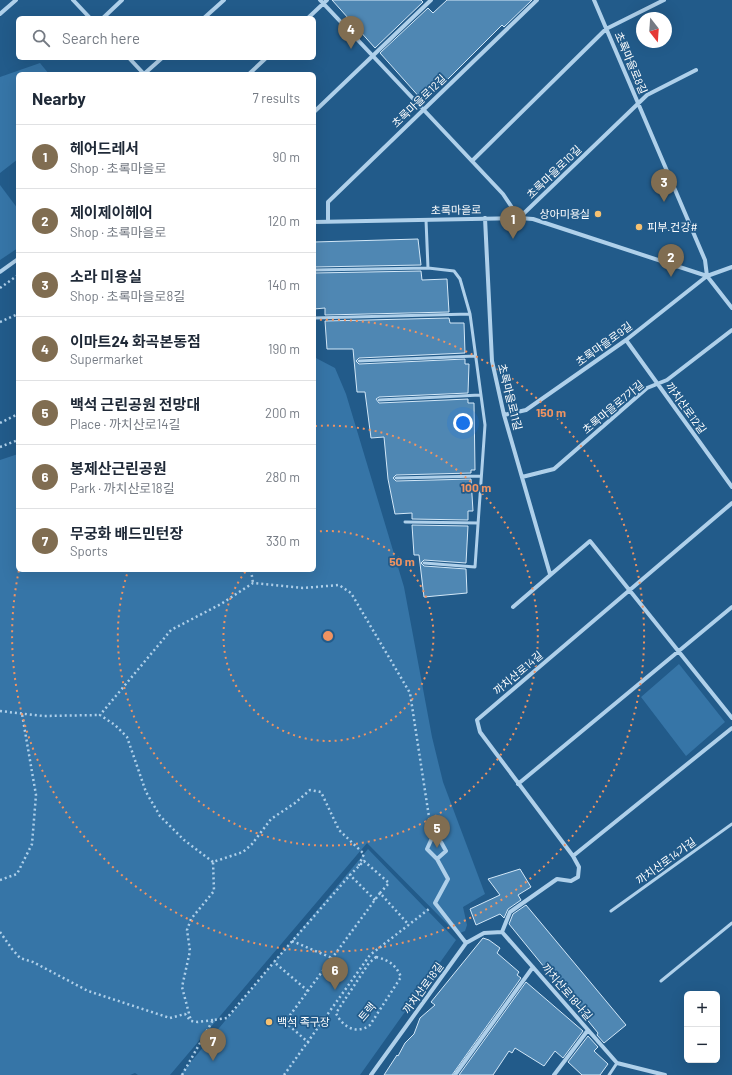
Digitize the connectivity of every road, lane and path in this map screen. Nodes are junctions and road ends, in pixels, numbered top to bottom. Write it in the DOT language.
graph roads {
  1 [pos="16,0"];
  2 [pos="73,0"];
  3 [pos="122,0"];
  4 [pos="224,0"];
  5 [pos="320,0"];
  6 [pos="327,0"];
  7 [pos="431,0"];
  8 [pos="537,0"];
  9 [pos="594,0"];
  10 [pos="664,0"];
  11 [pos="323,4"];
  12 [pos="0,14"];
  13 [pos="88,16"];
  14 [pos="105,16"];
  15 [pos="206,16"];
  16 [pos="310,16"];
  17 [pos="606,29"];
  18 [pos="373,56"];
  19 [pos="131,60"];
  20 [pos="160,60"];
  21 [pos="264,60"];
  22 [pos="696,70"];
  23 [pos="142,72"];
  24 [pos="146,72"];
  25 [pos="251,72"];
  26 [pos="638,104"];
  27 [pos="423,109"];
  28 [pos="316,110"];
  29 [pos="472,161"];
  30 [pos="485,218"];
  31 [pos="519,218"];
  32 [pos="426,220"];
  33 [pos="316,222"];
  34 [pos="328,222"];
  35 [pos="16,260"];
  36 [pos="732,267"];
  37 [pos="428,268"];
  38 [pos="316,270"];
  39 [pos="0,272"];
  40 [pos="16,276"];
  41 [pos="707,276"];
  42 [pos="0,288"];
  43 [pos="732,308"];
  44 [pos="470,314"];
  45 [pos="16,315"];
  46 [pos="316,318"];
  47 [pos="0,322"];
  48 [pos="732,330"];
  49 [pos="626,340"];
  50 [pos="475,356"];
  51 [pos="359,361"];
  52 [pos="657,383"];
  53 [pos="480,395"];
  54 [pos="379,400"];
  55 [pos="16,415"];
  56 [pos="504,415"];
  57 [pos="0,423"];
  58 [pos="16,441"];
  59 [pos="0,447"];
  60 [pos="481,476"];
  61 [pos="522,477"];
  62 [pos="396,478"];
  63 [pos="732,486"];
  64 [pos="732,503"];
  65 [pos="405,522"];
  66 [pos="478,523"];
  67 [pos="424,563"];
  68 [pos="251,572"];
  69 [pos="550,574"];
  70 [pos="253,583"];
  71 [pos="630,590"];
  72 [pos="513,607"];
  73 [pos="732,607"];
  74 [pos="679,651"];
  75 [pos="0,711"];
  76 [pos="22,714"];
  77 [pos="100,715"];
  78 [pos="732,718"];
  79 [pos="732,728"];
  80 [pos="518,784"];
  81 [pos="732,824"];
  82 [pos="432,838"];
  83 [pos="573,856"];
  84 [pos="437,859"];
  85 [pos="213,862"];
  86 [pos="358,867"];
  87 [pos="350,875"];
  88 [pos="0,880"];
  89 [pos="380,893"];
  90 [pos="375,900"];
  91 [pos="436,903"];
  92 [pos="611,912"];
  93 [pos="732,923"];
  94 [pos="409,925"];
  95 [pos="0,932"];
  96 [pos="502,932"];
  97 [pos="292,941"];
  98 [pos="466,943"];
  99 [pos="332,958"];
  100 [pos="274,962"];
  101 [pos="533,967"];
  102 [pos="661,981"];
  103 [pos="398,984"];
  104 [pos="308,991"];
  105 [pos="213,1020"];
  106 [pos="191,1021"];
  107 [pos="588,1030"];
  108 [pos="309,1043"];
  109 [pos="617,1063"];
  110 [pos="182,1075"];
  111 [pos="284,1075"];
  112 [pos="371,1075"];
  113 [pos="455,1075"];
  114 [pos="554,1075"];
  115 [pos="609,1075"];
  116 [pos="665,1075"];
  1 -- 12 [label="street"];
  2 -- 13 [label="street"];
  3 -- 14 [label="street"];
  4 -- 15 [label="street"];
  5 -- 11 [label="street"];
  6 -- 11 [label="street"];
  7 -- 18 [label="street"];
  8 -- 27 [label="street, 초록마을로12길"];
  9 -- 17 [label="street, 초록마을로8길"];
  10 -- 17 [label="street, 초록마을로8길"];
  11 -- 16 [label="street"];
  11 -- 18 [label="street"];
  17 -- 26 [label="street, 초록마을로8길"];
  17 -- 29 [label="street"];
  18 -- 27 [label="street"];
  18 -- 28 [label="street"];
  19 -- 23 [label="street"];
  20 -- 24 [label="street"];
  21 -- 25 [label="street"];
  22 -- 26 [label="street, 초록마을로8길"];
  26 -- 31 [label="street, 초록마을로10길"];
  26 -- 41 [label="street, 초록마을로8길"];
  27 -- 29 [label="street"];
  27 -- 34 [label="street, 초록마을로12길"];
  29 -- 31 [label="street"];
  30 -- 31 [label="street, 초록마을로"];
  30 -- 32 [label="street, 초록마을로"];
  30 -- 56 [label="street, 초록마을로11길"];
  31 -- 41 [label="street, 초록마을로"];
  32 -- 34 [label="street, 초록마을로"];
  32 -- 37 [label="lane"];
  33 -- 34 [label="street, 초록마을로"];
  35 -- 39 [label="street"];
  36 -- 41 [label="street"];
  37 -- 38 [label="lane"];
  37 -- 44 [label="lane"];
  40 -- 42 [label="path"];
  41 -- 43 [label="street"];
  41 -- 49 [label="street, 초록마을로9길"];
  44 -- 46 [label="lane"];
  44 -- 50 [label="lane"];
  45 -- 47 [label="path"];
  48 -- 52 [label="street, 초록마을로7가길"];
  49 -- 52 [label="street, 까치산로12길"];
  49 -- 56 [label="street, 초록마을로9길"];
  50 -- 51 [label="lane"];
  50 -- 53 [label="lane"];
  52 -- 61 [label="street, 초록마을로7가길"];
  52 -- 63 [label="street, 까치산로12길"];
  53 -- 54 [label="lane"];
  53 -- 60 [label="lane"];
  55 -- 57 [label="path"];
  56 -- 61 [label="street, 초록마을로11길"];
  58 -- 59 [label="path"];
  60 -- 62 [label="lane"];
  60 -- 66 [label="lane"];
  61 -- 69 [label="street, 초록마을로11길"];
  64 -- 71 [label="street"];
  65 -- 66 [label="lane"];
  66 -- 67 [label="lane"];
  68 -- 70 [label="path"];
  69 -- 71 [label="street"];
  69 -- 72 [label="street"];
  70 -- 77 [label="path"];
  70 -- 82 [label="path"];
  71 -- 74 [label="street"];
  71 -- 80 [label="street, 까치산로14길"];
  73 -- 74 [label="street"];
  74 -- 78 [label="street"];
  74 -- 80 [label="street"];
  75 -- 76 [label="path"];
  76 -- 77 [label="path"];
  76 -- 88 [label="path"];
  77 -- 85 [label="path"];
  79 -- 83 [label="street"];
  80 -- 83 [label="street, 까치산로14길"];
  81 -- 92 [label="lane, 까치산로14가길"];
  82 -- 84 [label="street"];
  82 -- 84 [label="street"];
  83 -- 96 [label="street, 까치산로14길"];
  84 -- 91 [label="street"];
  85 -- 86 [label="path"];
  85 -- 106 [label="path"];
  86 -- 87 [label="path"];
  86 -- 89 [label="path"];
  87 -- 90 [label="path"];
  87 -- 97 [label="path"];
  89 -- 90 [label="path"];
  89 -- 94 [label="path"];
  90 -- 99 [label="path"];
  91 -- 94 [label="path"];
  91 -- 98 [label="street"];
  93 -- 102 [label="lane"];
  94 -- 108 [label="path"];
  95 -- 106 [label="path"];
  96 -- 98 [label="street, 까치산로18길"];
  96 -- 101 [label="street, 까치산로18나길"];
  97 -- 99 [label="path"];
  97 -- 100 [label="path"];
  98 -- 112 [label="street, 까치산로18길"];
  99 -- 104 [label="path"];
  100 -- 104 [label="path"];
  100 -- 105 [label="path"];
  101 -- 107 [label="street, 까치산로18나길"];
  101 -- 113 [label="street"];
  103 -- 103 [label="path, 트랙"];
  104 -- 108 [label="path"];
  105 -- 106 [label="path"];
  105 -- 110 [label="path"];
  107 -- 109 [label="street, 까치산로18나길"];
  107 -- 114 [label="street"];
  108 -- 111 [label="path"];
  109 -- 115 [label="lane"];
  109 -- 116 [label="street"];
}
